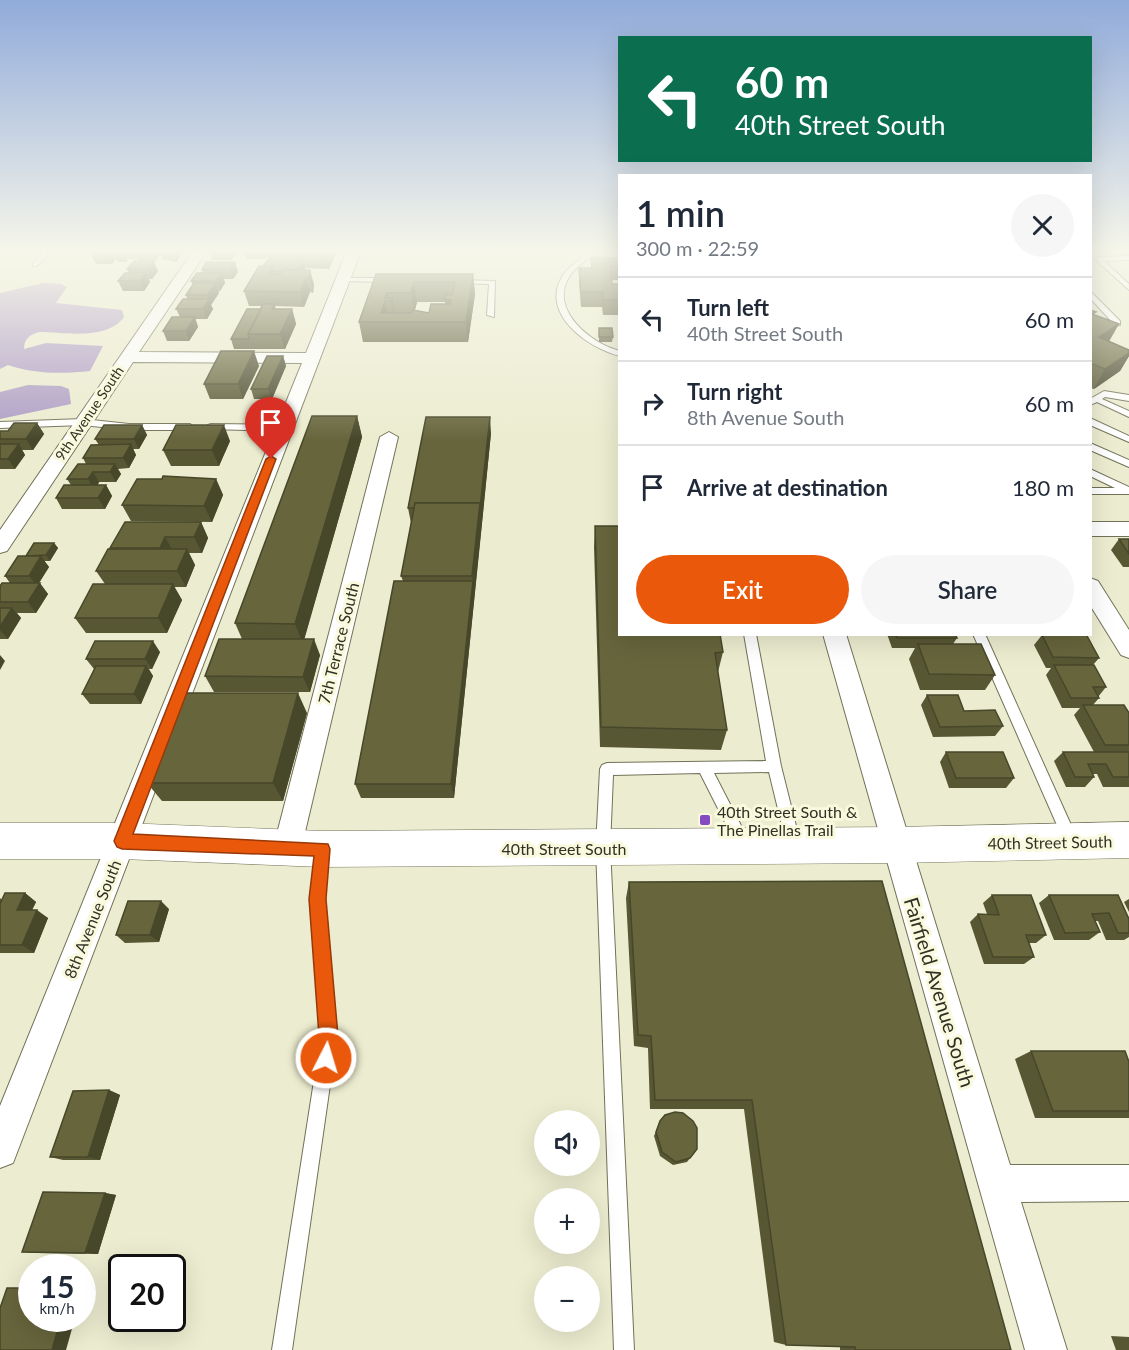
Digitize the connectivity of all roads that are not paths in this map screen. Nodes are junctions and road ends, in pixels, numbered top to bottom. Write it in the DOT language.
graph roads {
  1 [pos="157,314"];
  2 [pos="329,314"];
  3 [pos="566,314"];
  4 [pos="1110,314"];
  5 [pos="1092,321"];
  6 [pos="618,354"];
  7 [pos="127,357"];
  8 [pos="311,358"];
  9 [pos="1129,398"];
  10 [pos="1093,401"];
  11 [pos="1129,414"];
  12 [pos="83,422"];
  13 [pos="1092,422"];
  14 [pos="0,425"];
  15 [pos="284,428"];
  16 [pos="389,437"];
  17 [pos="1129,439"];
  18 [pos="1092,447"];
  19 [pos="1129,464"];
  20 [pos="1092,473"];
  21 [pos="1092,491"];
  22 [pos="1129,491"];
  23 [pos="8,524"];
  24 [pos="1092,529"];
  25 [pos="1129,529"];
  26 [pos="0,546"];
  27 [pos="1092,589"];
  28 [pos="750,636"];
  29 [pos="835,636"];
  30 [pos="980,636"];
  31 [pos="1129,649"];
  32 [pos="774,766"];
  33 [pos="704,767"];
  34 [pos="1129,840"];
  35 [pos="0,841"];
  36 [pos="122,841"];
  37 [pos="1072,842"];
  38 [pos="896,845"];
  39 [pos="745,846"];
  40 [pos="795,846"];
  41 [pos="603,847"];
  42 [pos="305,849"];
  43 [pos="0,1150"];
  44 [pos="1129,1183"];
  45 [pos="997,1184"];
  46 [pos="282,1350"];
  47 [pos="624,1350"];
  48 [pos="1046,1350"];
  1 -- 7 [label="street, 9th Avenue South"];
  2 -- 8 [label="street, 8th Avenue South"];
  3 -- 6 [label="lane"];
  4 -- 5 [label="lane"];
  7 -- 8 [label="street"];
  7 -- 12 [label="street, 9th Avenue South"];
  8 -- 15 [label="street, 8th Avenue South"];
  9 -- 10 [label="lane"];
  10 -- 11 [label="lane"];
  12 -- 14 [label="lane"];
  12 -- 15 [label="lane"];
  12 -- 23 [label="street, 9th Avenue South"];
  13 -- 17 [label="lane"];
  15 -- 36 [label="street, 8th Avenue South"];
  16 -- 42 [label="street, 7th Terrace South"];
  18 -- 19 [label="lane"];
  20 -- 22 [label="lane"];
  21 -- 22 [label="lane"];
  23 -- 26 [label="street, 9th Avenue South"];
  24 -- 25 [label="street"];
  27 -- 31 [label="street"];
  28 -- 32 [label="lane"];
  29 -- 38 [label="street, Fairfield Avenue South"];
  30 -- 37 [label="lane"];
  32 -- 33 [label="lane"];
  32 -- 40 [label="lane"];
  33 -- 39 [label="lane"];
  33 -- 41 [label="lane"];
  34 -- 37 [label="street, 40th Street South"];
  35 -- 36 [label="street, 40th Street South"];
  36 -- 42 [label="street, 40th Street South"];
  36 -- 43 [label="street, 8th Avenue South"];
  37 -- 38 [label="street, 40th Street South"];
  38 -- 40 [label="street, 40th Street South"];
  38 -- 45 [label="street, Fairfield Avenue South"];
  39 -- 40 [label="street, 40th Street South"];
  39 -- 41 [label="street, 40th Street South"];
  41 -- 42 [label="street, 40th Street South"];
  41 -- 47 [label="lane"];
  42 -- 46 [label="lane"];
  44 -- 45 [label="street"];
  45 -- 48 [label="street, Fairfield Avenue South"];
}
